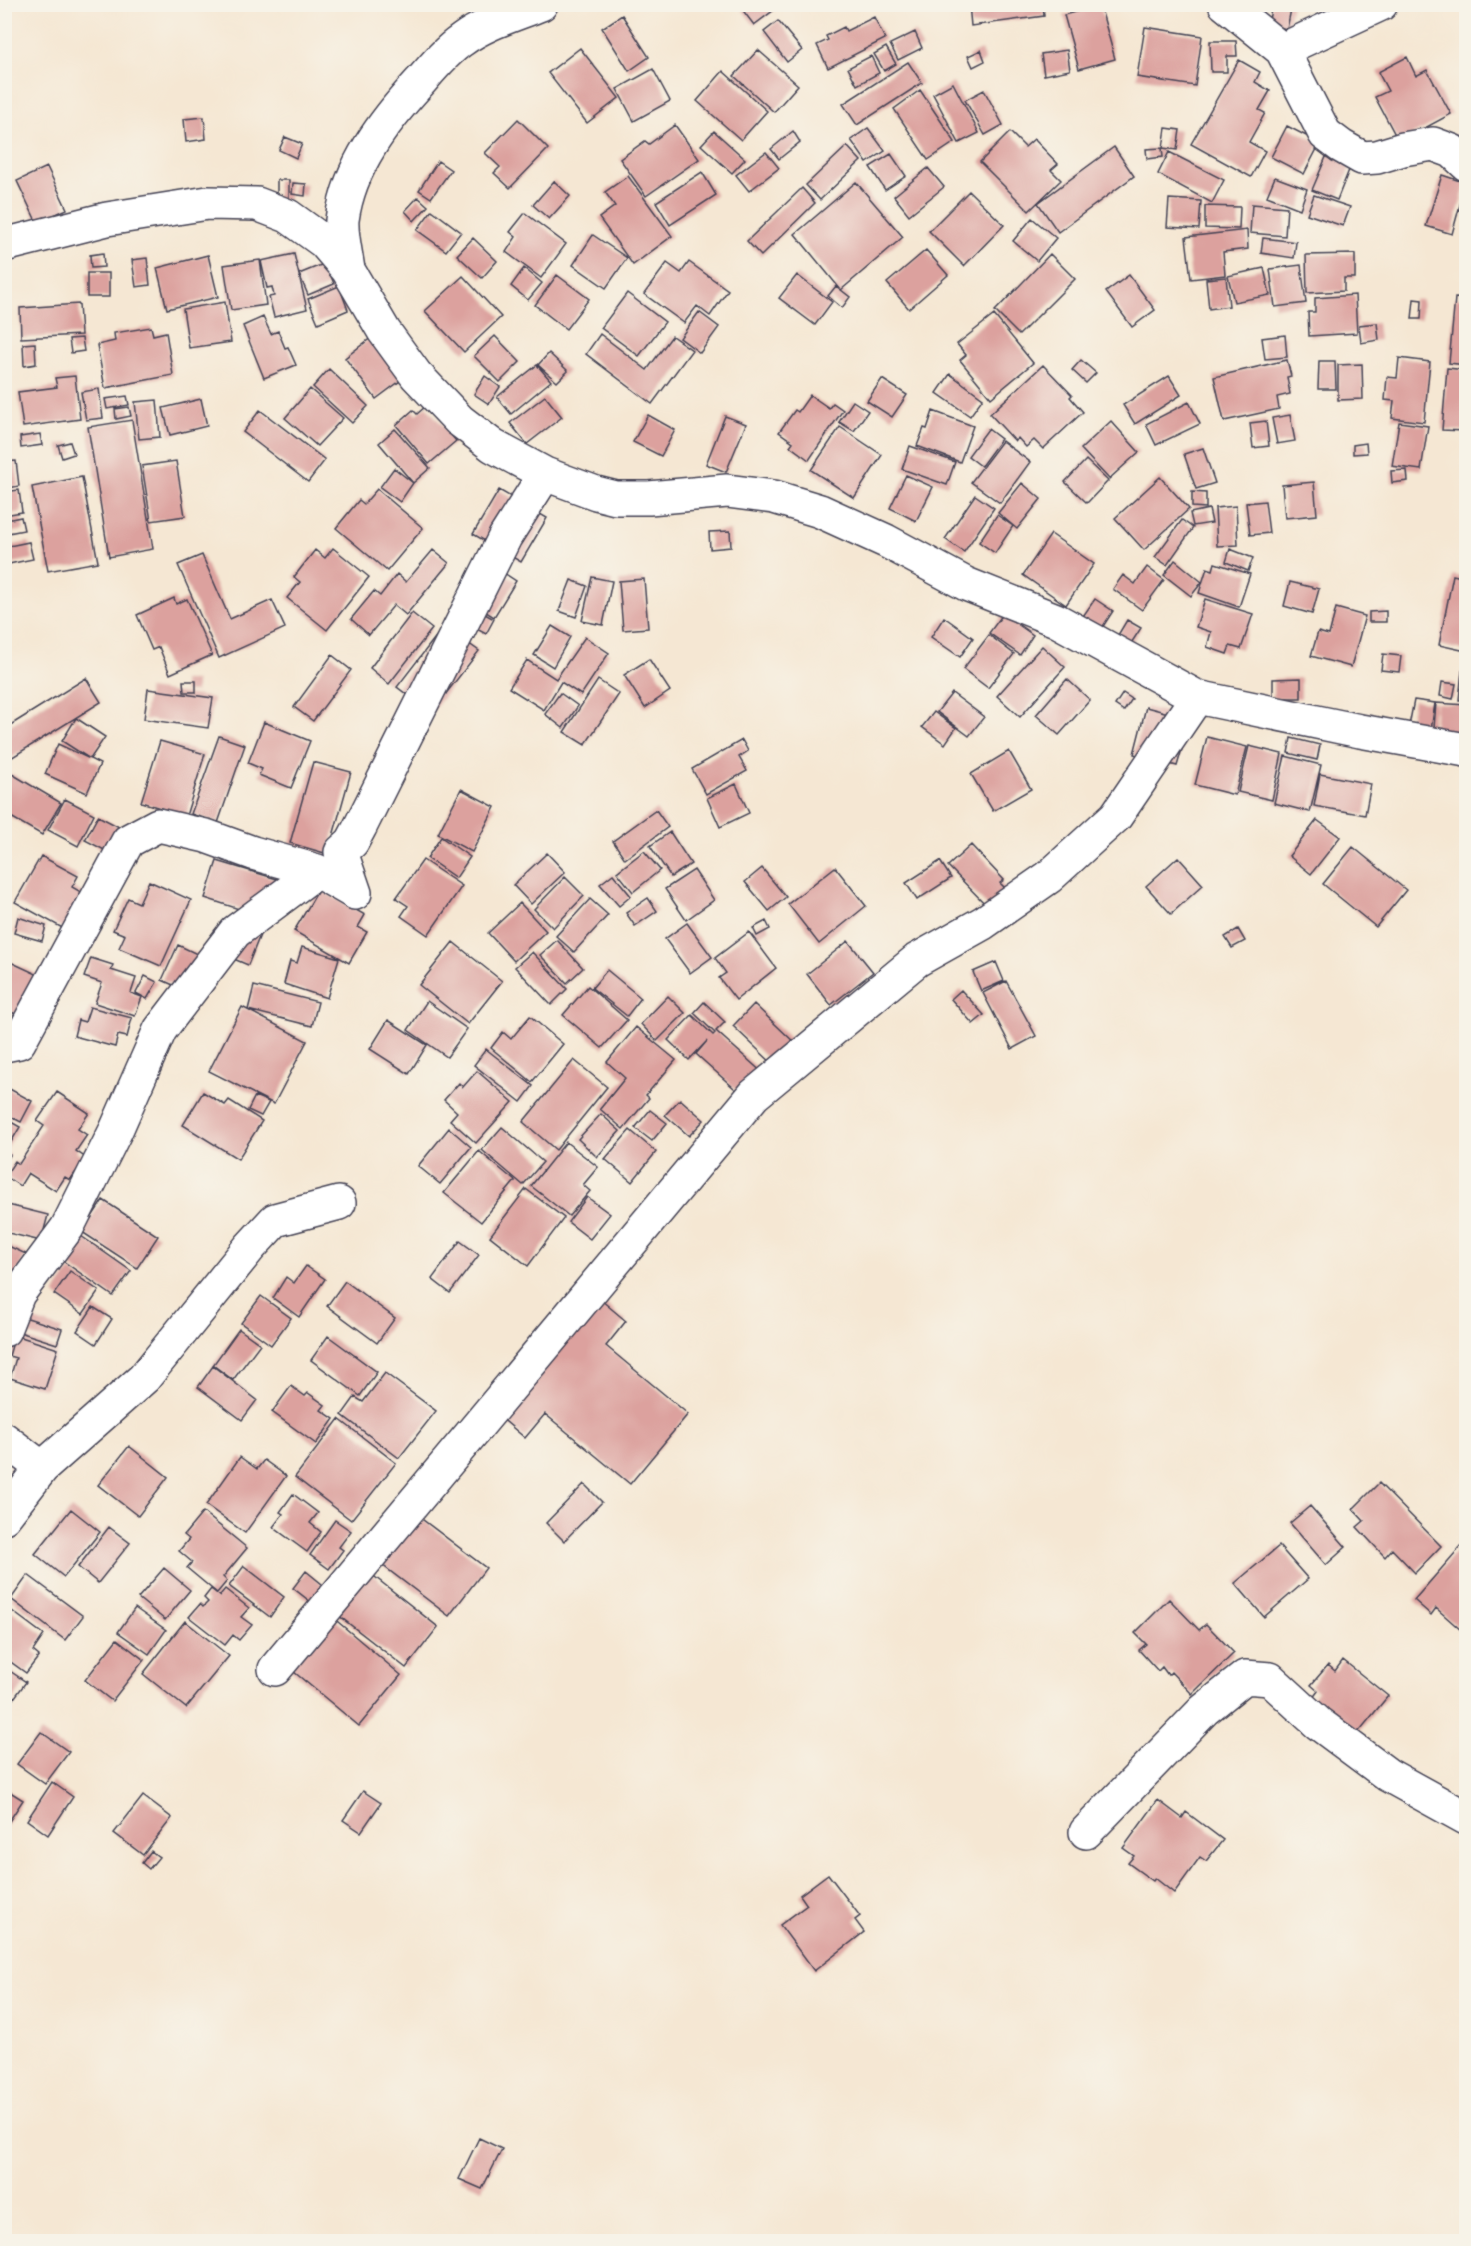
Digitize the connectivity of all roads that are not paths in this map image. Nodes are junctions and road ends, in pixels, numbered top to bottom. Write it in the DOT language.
graph roads {
  1 [pos="541,4"];
  2 [pos="1225,4"];
  3 [pos="1381,4"];
  4 [pos="1282,50"];
  5 [pos="1467,164"];
  6 [pos="4,245"];
  7 [pos="348,270"];
  8 [pos="545,474"];
  9 [pos="1197,697"];
  10 [pos="1467,750"];
  11 [pos="317,871"];
  12 [pos="9,1048"];
  13 [pos="339,1203"];
  14 [pos="4,1329"];
  15 [pos="4,1439"];
  16 [pos="42,1468"];
  17 [pos="4,1517"];
  18 [pos="275,1668"];
  19 [pos="1467,1818"];
  20 [pos="1086,1832"];
  1 -- 7 [label="street"];
  2 -- 4 [label="street"];
  3 -- 4 [label="street"];
  4 -- 5 [label="street"];
  6 -- 7 [label="street"];
  7 -- 8 [label="street"];
  8 -- 9 [label="street"];
  8 -- 11 [label="street"];
  9 -- 10 [label="street"];
  9 -- 18 [label="street"];
  11 -- 12 [label="street"];
  11 -- 14 [label="street"];
  13 -- 16 [label="street"];
  15 -- 16 [label="street"];
  16 -- 17 [label="street"];
  19 -- 20 [label="street"];
}
